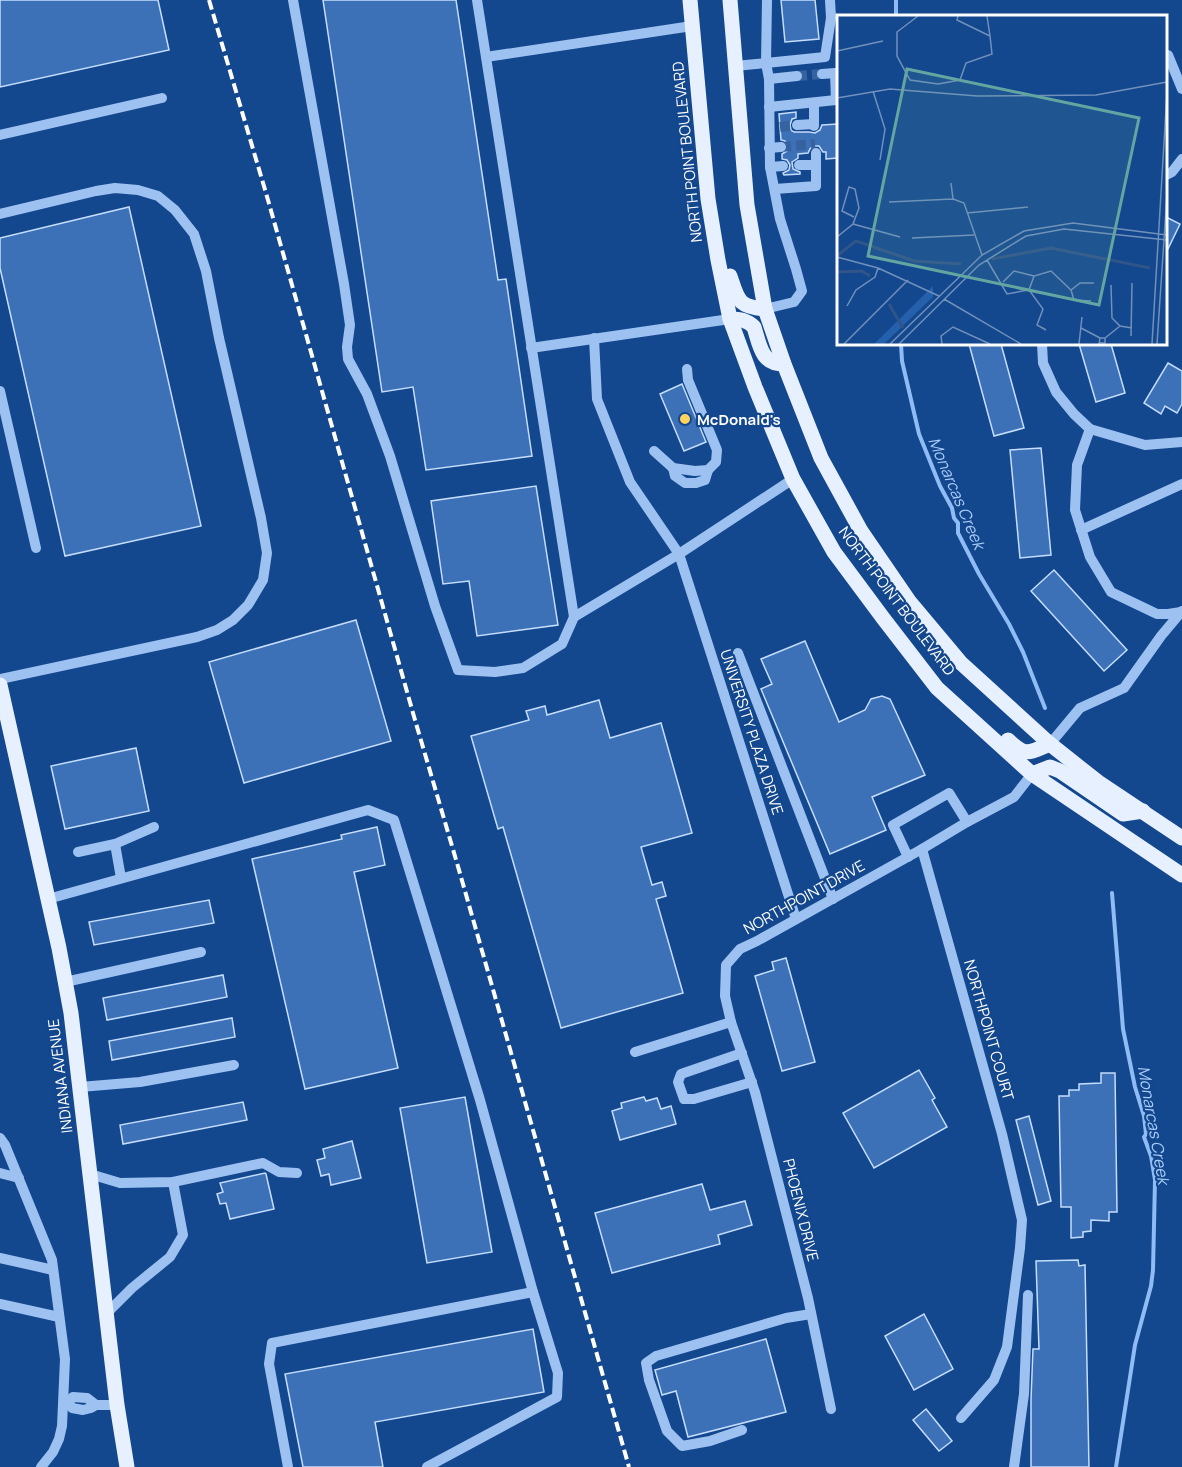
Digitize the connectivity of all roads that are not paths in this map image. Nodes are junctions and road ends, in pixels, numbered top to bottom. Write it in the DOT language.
graph roads {
  1 [pos="293,0"];
  2 [pos="477,0"];
  3 [pos="690,0"];
  4 [pos="730,0"];
  5 [pos="767,0"];
  6 [pos="830,0"];
  7 [pos="692,26"];
  8 [pos="1168,55"];
  9 [pos="486,57"];
  10 [pos="766,63"];
  11 [pos="735,66"];
  12 [pos="822,74"];
  13 [pos="797,76"];
  14 [pos="769,79"];
  15 [pos="1182,89"];
  16 [pos="162,98"];
  17 [pos="813,103"];
  18 [pos="769,107"];
  19 [pos="797,125"];
  20 [pos="0,135"];
  21 [pos="782,147"];
  22 [pos="769,148"];
  23 [pos="816,153"];
  24 [pos="1182,159"];
  25 [pos="799,165"];
  26 [pos="816,165"];
  27 [pos="783,166"];
  28 [pos="770,167"];
  29 [pos="1167,174"];
  30 [pos="775,189"];
  31 [pos="0,214"];
  32 [pos="718,260"];
  33 [pos="765,309"];
  34 [pos="730,319"];
  35 [pos="594,339"];
  36 [pos="1042,345"];
  37 [pos="531,348"];
  38 [pos="784,364"];
  39 [pos="687,369"];
  40 [pos="0,392"];
  41 [pos="1090,429"];
  42 [pos="1182,442"];
  43 [pos="654,451"];
  44 [pos="793,479"];
  45 [pos="1182,484"];
  46 [pos="1082,530"];
  47 [pos="36,548"];
  48 [pos="680,554"];
  49 [pos="1182,612"];
  50 [pos="574,617"];
  51 [pos="738,653"];
  52 [pos="926,674"];
  53 [pos="0,679"];
  54 [pos="0,685"];
  55 [pos="1050,744"];
  56 [pos="1032,774"];
  57 [pos="1143,811"];
  58 [pos="967,822"];
  59 [pos="154,827"];
  60 [pos="1182,838"];
  61 [pos="115,844"];
  62 [pos="922,849"];
  63 [pos="78,852"];
  64 [pos="908,857"];
  65 [pos="1182,875"];
  66 [pos="121,878"];
  67 [pos="48,898"];
  68 [pos="832,899"];
  69 [pos="796,919"];
  70 [pos="201,952"];
  71 [pos="65,982"];
  72 [pos="731,1022"];
  73 [pos="636,1052"];
  74 [pos="742,1053"];
  75 [pos="234,1065"];
  76 [pos="752,1082"];
  77 [pos="80,1088"];
  78 [pos="0,1138"];
  79 [pos="0,1173"];
  80 [pos="297,1173"];
  81 [pos="90,1174"];
  82 [pos="19,1178"];
  83 [pos="173,1182"];
  84 [pos="0,1258"];
  85 [pos="53,1270"];
  86 [pos="533,1292"];
  87 [pos="1028,1295"];
  88 [pos="0,1304"];
  89 [pos="106,1314"];
  90 [pos="811,1314"];
  91 [pos="59,1317"];
  92 [pos="66,1401"];
  93 [pos="117,1405"];
  94 [pos="831,1409"];
  95 [pos="961,1418"];
  96 [pos="742,1430"];
  97 [pos="41,1467"];
  98 [pos="127,1467"];
  99 [pos="288,1467"];
  100 [pos="427,1467"];
  101 [pos="1014,1467"];
  1 -- 50 [label="street"];
  2 -- 9 [label="street"];
  3 -- 7 [label="main road, NORTH POINT BOULEVARD"];
  4 -- 11 [label="main road, NORTH POINT BOULEVARD"];
  5 -- 10 [label="street"];
  6 -- 10 [label="street"];
  7 -- 9 [label="street"];
  7 -- 32 [label="main road, NORTH POINT BOULEVARD"];
  8 -- 15 [label="street"];
  9 -- 37 [label="street"];
  10 -- 11 [label="street"];
  10 -- 14 [label="street"];
  11 -- 33 [label="main road, NORTH POINT BOULEVARD"];
  12 -- 17 [label="street"];
  13 -- 14 [label="street"];
  14 -- 18 [label="street"];
  16 -- 20 [label="street"];
  17 -- 18 [label="street"];
  17 -- 19 [label="street"];
  18 -- 22 [label="street"];
  21 -- 22 [label="street"];
  22 -- 28 [label="street"];
  23 -- 26 [label="street"];
  24 -- 29 [label="street"];
  25 -- 26 [label="street"];
  26 -- 30 [label="street"];
  27 -- 28 [label="street"];
  28 -- 30 [label="street"];
  30 -- 33 [label="street"];
  31 -- 53 [label="street"];
  32 -- 33 [label="main road"];
  32 -- 34 [label="main road, NORTH POINT BOULEVARD"];
  33 -- 38 [label="main road, NORTH POINT BOULEVARD"];
  34 -- 35 [label="street"];
  34 -- 38 [label="main road"];
  34 -- 44 [label="main road, NORTH POINT BOULEVARD"];
  35 -- 37 [label="street"];
  35 -- 48 [label="street, UNIVERSITY PLAZA DRIVE"];
  36 -- 41 [label="street"];
  37 -- 50 [label="street"];
  38 -- 55 [label="main road, NORTH POINT BOULEVARD"];
  39 -- 43 [label="street"];
  40 -- 47 [label="street"];
  41 -- 42 [label="street"];
  41 -- 46 [label="street"];
  44 -- 48 [label="street"];
  44 -- 52 [label="main road, NORTH POINT BOULEVARD"];
  45 -- 46 [label="street"];
  46 -- 49 [label="street"];
  48 -- 50 [label="street"];
  48 -- 69 [label="street, UNIVERSITY PLAZA DRIVE"];
  49 -- 55 [label="street"];
  51 -- 68 [label="street"];
  52 -- 55 [label="main road"];
  52 -- 56 [label="main road, NORTH POINT BOULEVARD"];
  54 -- 67 [label="main road, INDIANA AVENUE"];
  55 -- 57 [label="main road, NORTH POINT BOULEVARD"];
  56 -- 57 [label="main road"];
  56 -- 58 [label="street, NORTHPOINT DRIVE"];
  56 -- 65 [label="main road, NORTH POINT BOULEVARD"];
  57 -- 60 [label="main road, NORTH POINT BOULEVARD"];
  58 -- 62 [label="street, NORTHPOINT DRIVE"];
  58 -- 64 [label="street"];
  59 -- 61 [label="street"];
  61 -- 63 [label="street"];
  61 -- 66 [label="street"];
  62 -- 64 [label="street, NORTHPOINT DRIVE"];
  62 -- 95 [label="street, NORTHPOINT COURT"];
  64 -- 68 [label="street, NORTHPOINT DRIVE"];
  66 -- 67 [label="street"];
  66 -- 86 [label="street"];
  67 -- 71 [label="main road, INDIANA AVENUE"];
  68 -- 69 [label="street, NORTHPOINT DRIVE"];
  69 -- 72 [label="street, NORTHPOINT DRIVE"];
  70 -- 71 [label="street"];
  71 -- 77 [label="main road, INDIANA AVENUE"];
  72 -- 73 [label="street"];
  72 -- 74 [label="street, PHOENIX DRIVE"];
  74 -- 76 [label="street, PHOENIX DRIVE"];
  74 -- 76 [label="street"];
  75 -- 77 [label="street"];
  76 -- 90 [label="street, PHOENIX DRIVE"];
  77 -- 81 [label="main road, INDIANA AVENUE"];
  78 -- 82 [label="street"];
  79 -- 82 [label="street"];
  80 -- 83 [label="street"];
  81 -- 83 [label="street"];
  81 -- 89 [label="main road, INDIANA AVENUE"];
  82 -- 85 [label="street"];
  83 -- 89 [label="street"];
  84 -- 85 [label="street"];
  85 -- 91 [label="street"];
  86 -- 99 [label="street"];
  86 -- 100 [label="street"];
  87 -- 101 [label="street"];
  88 -- 91 [label="street"];
  89 -- 93 [label="main road, INDIANA AVENUE"];
  90 -- 94 [label="street, PHOENIX DRIVE"];
  90 -- 96 [label="street"];
  91 -- 92 [label="street"];
  92 -- 93 [label="street"];
  92 -- 97 [label="street"];
  93 -- 98 [label="main road, INDIANA AVENUE"];
}
